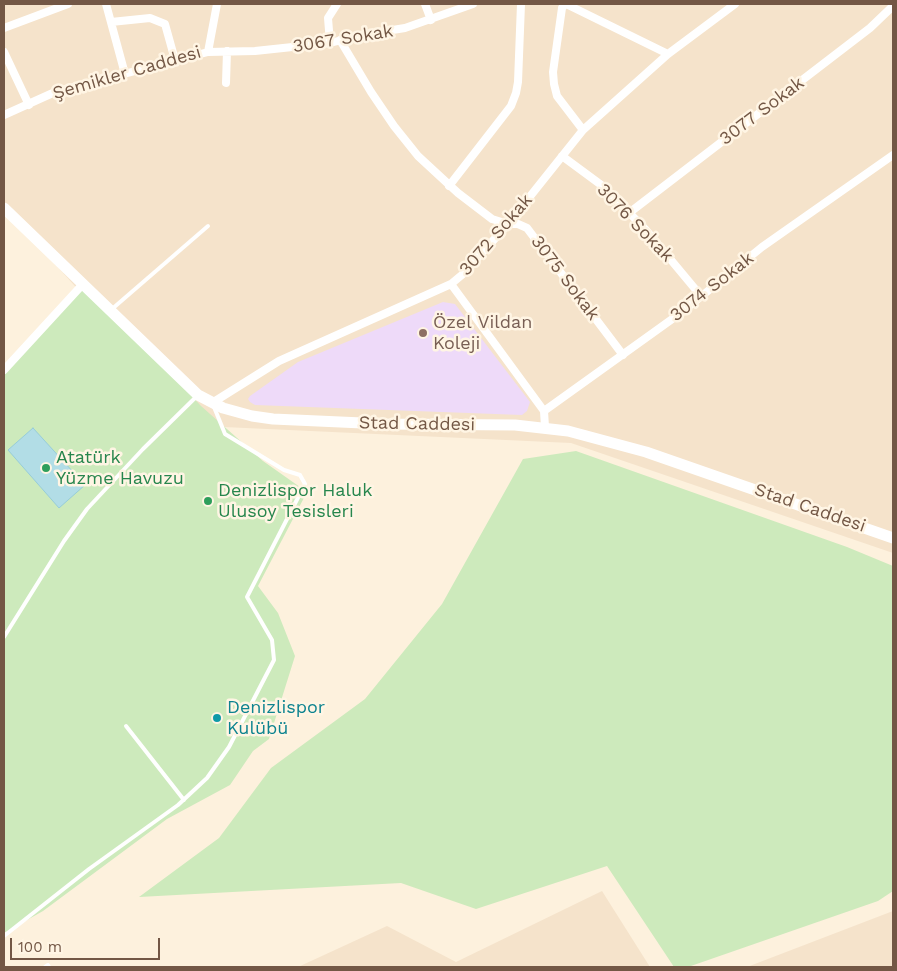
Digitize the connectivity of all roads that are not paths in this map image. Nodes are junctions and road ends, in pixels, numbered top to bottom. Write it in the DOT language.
graph roads {
  1 [pos="68,4"];
  2 [pos="106,4"];
  3 [pos="217,4"];
  4 [pos="337,4"];
  5 [pos="425,4"];
  6 [pos="473,4"];
  7 [pos="521,4"];
  8 [pos="566,4"];
  9 [pos="735,4"];
  10 [pos="893,6"];
  11 [pos="431,20"];
  12 [pos="111,22"];
  13 [pos="4,28"];
  14 [pos="340,40"];
  15 [pos="330,43"];
  16 [pos="227,51"];
  17 [pos="4,52"];
  18 [pos="208,52"];
  19 [pos="668,54"];
  20 [pos="174,60"];
  21 [pos="125,74"];
  22 [pos="226,83"];
  23 [pos="28,105"];
  24 [pos="4,115"];
  25 [pos="583,130"];
  26 [pos="893,155"];
  27 [pos="562,156"];
  28 [pos="450,186"];
  29 [pos="4,208"];
  30 [pos="629,212"];
  31 [pos="508,224"];
  32 [pos="208,226"];
  33 [pos="83,284"];
  34 [pos="451,284"];
  35 [pos="701,296"];
  36 [pos="110,310"];
  37 [pos="623,355"];
  38 [pos="4,370"];
  39 [pos="198,395"];
  40 [pos="212,403"];
  41 [pos="544,411"];
  42 [pos="545,427"];
  43 [pos="893,538"];
  44 [pos="4,637"];
  45 [pos="126,726"];
  46 [pos="184,800"];
  47 [pos="4,936"];
  1 -- 13 [label="street"];
  2 -- 12 [label="street"];
  3 -- 18 [label="street, Şemikler Caddesi"];
  4 -- 15 [label="street"];
  5 -- 11 [label="street"];
  6 -- 11 [label="street, 3067 Sokak"];
  7 -- 28 [label="street"];
  8 -- 19 [label="street"];
  8 -- 25 [label="street"];
  9 -- 19 [label="street, 3072 Sokak"];
  10 -- 30 [label="street, 3077 Sokak"];
  11 -- 14 [label="street, 3067 Sokak"];
  12 -- 20 [label="street"];
  12 -- 21 [label="street"];
  14 -- 15 [label="street, 3067 Sokak"];
  14 -- 28 [label="street, 3075 Sokak"];
  15 -- 16 [label="street, 3067 Sokak"];
  16 -- 18 [label="street, 3067 Sokak"];
  16 -- 22 [label="street"];
  17 -- 23 [label="street"];
  18 -- 20 [label="street, Şemikler Caddesi"];
  19 -- 25 [label="street, 3072 Sokak"];
  20 -- 21 [label="street, Şemikler Caddesi"];
  21 -- 23 [label="street, Şemikler Caddesi"];
  23 -- 24 [label="street, Şemikler Caddesi"];
  25 -- 27 [label="street, 3072 Sokak"];
  26 -- 35 [label="street, 3074 Sokak"];
  27 -- 30 [label="street, 3076 Sokak"];
  27 -- 31 [label="street, 3072 Sokak"];
  28 -- 31 [label="street, 3075 Sokak"];
  29 -- 33 [label="street, Stad Caddesi"];
  30 -- 35 [label="street, 3076 Sokak"];
  31 -- 34 [label="street, 3072 Sokak"];
  31 -- 37 [label="street, 3075 Sokak"];
  32 -- 36 [label="lane"];
  33 -- 36 [label="street, Stad Caddesi"];
  33 -- 38 [label="street"];
  34 -- 40 [label="street, 3072 Sokak"];
  34 -- 41 [label="street"];
  35 -- 37 [label="street, 3074 Sokak"];
  36 -- 39 [label="street, Stad Caddesi"];
  37 -- 41 [label="street, 3074 Sokak"];
  39 -- 40 [label="street, Stad Caddesi"];
  39 -- 44 [label="lane"];
  40 -- 42 [label="street, Stad Caddesi"];
  40 -- 46 [label="lane"];
  41 -- 42 [label="street"];
  42 -- 43 [label="street, Stad Caddesi"];
  45 -- 46 [label="lane"];
  46 -- 47 [label="lane"];
}
